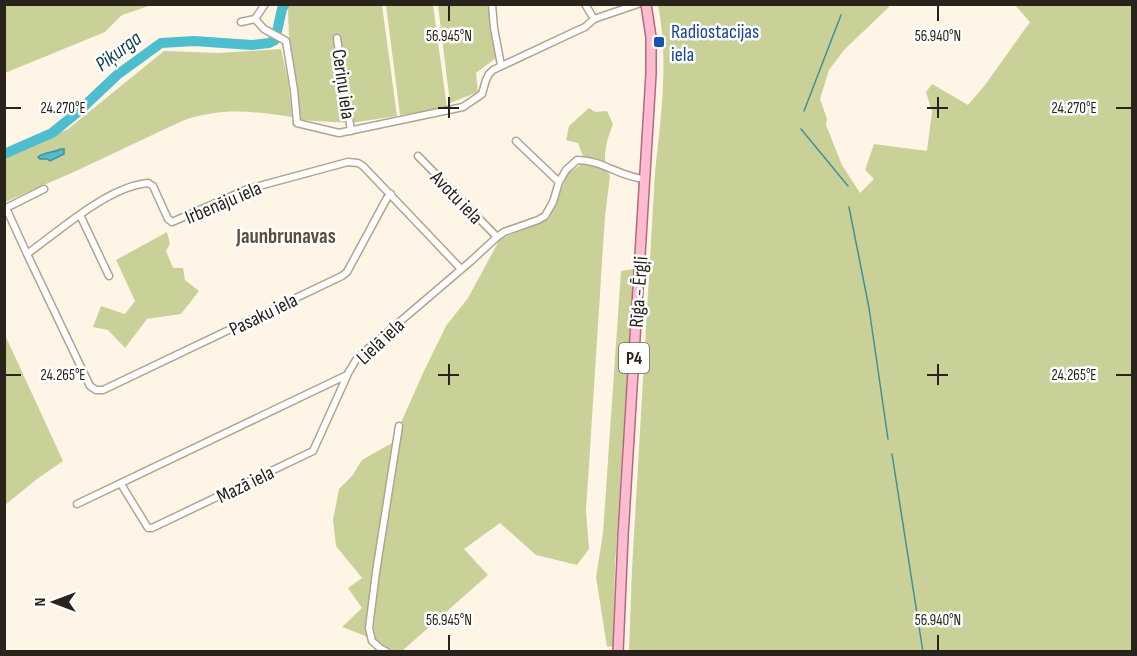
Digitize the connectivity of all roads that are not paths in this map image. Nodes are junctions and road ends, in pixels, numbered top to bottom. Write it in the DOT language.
graph roads {
  1 [pos="265,4"];
  2 [pos="492,4"];
  3 [pos="585,4"];
  4 [pos="638,4"];
  5 [pos="646,4"];
  6 [pos="255,19"];
  7 [pos="594,19"];
  8 [pos="241,22"];
  9 [pos="337,38"];
  10 [pos="501,65"];
  11 [pos="351,131"];
  12 [pos="516,141"];
  13 [pos="418,156"];
  14 [pos="645,179"];
  15 [pos="559,182"];
  16 [pos="44,189"];
  17 [pos="391,194"];
  18 [pos="80,216"];
  19 [pos="497,237"];
  20 [pos="27,254"];
  21 [pos="461,269"];
  22 [pos="109,276"];
  23 [pos="347,375"];
  24 [pos="399,426"];
  25 [pos="121,484"];
  26 [pos="77,504"];
  27 [pos="387,651"];
  28 [pos="618,651"];
  1 -- 6 [label="street"];
  2 -- 10 [label="street"];
  3 -- 7 [label="street"];
  4 -- 7 [label="street"];
  5 -- 14 [label="main road, Rīga - Ērgļi / P4"];
  6 -- 8 [label="street"];
  6 -- 11 [label="street"];
  7 -- 10 [label="street"];
  9 -- 11 [label="street, Ceriņu iela"];
  10 -- 11 [label="street"];
  12 -- 15 [label="street"];
  13 -- 19 [label="street, Avotu iela"];
  14 -- 15 [label="street, Lielā iela"];
  14 -- 28 [label="main road, Rīga - Ērgļi / P4"];
  15 -- 19 [label="street, Lielā iela"];
  16 -- 20 [label="street"];
  17 -- 18 [label="street, Irbenāju iela"];
  17 -- 20 [label="street, Pasaku iela"];
  17 -- 21 [label="street, Irbenāju iela"];
  18 -- 20 [label="street, Irbenāju iela"];
  18 -- 22 [label="street"];
  19 -- 21 [label="street, Lielā iela"];
  21 -- 23 [label="street, Lielā iela"];
  23 -- 25 [label="street, Lielā iela"];
  23 -- 25 [label="street, Mazā iela"];
  24 -- 27 [label="street"];
  25 -- 26 [label="street, Lielā iela"];
}
